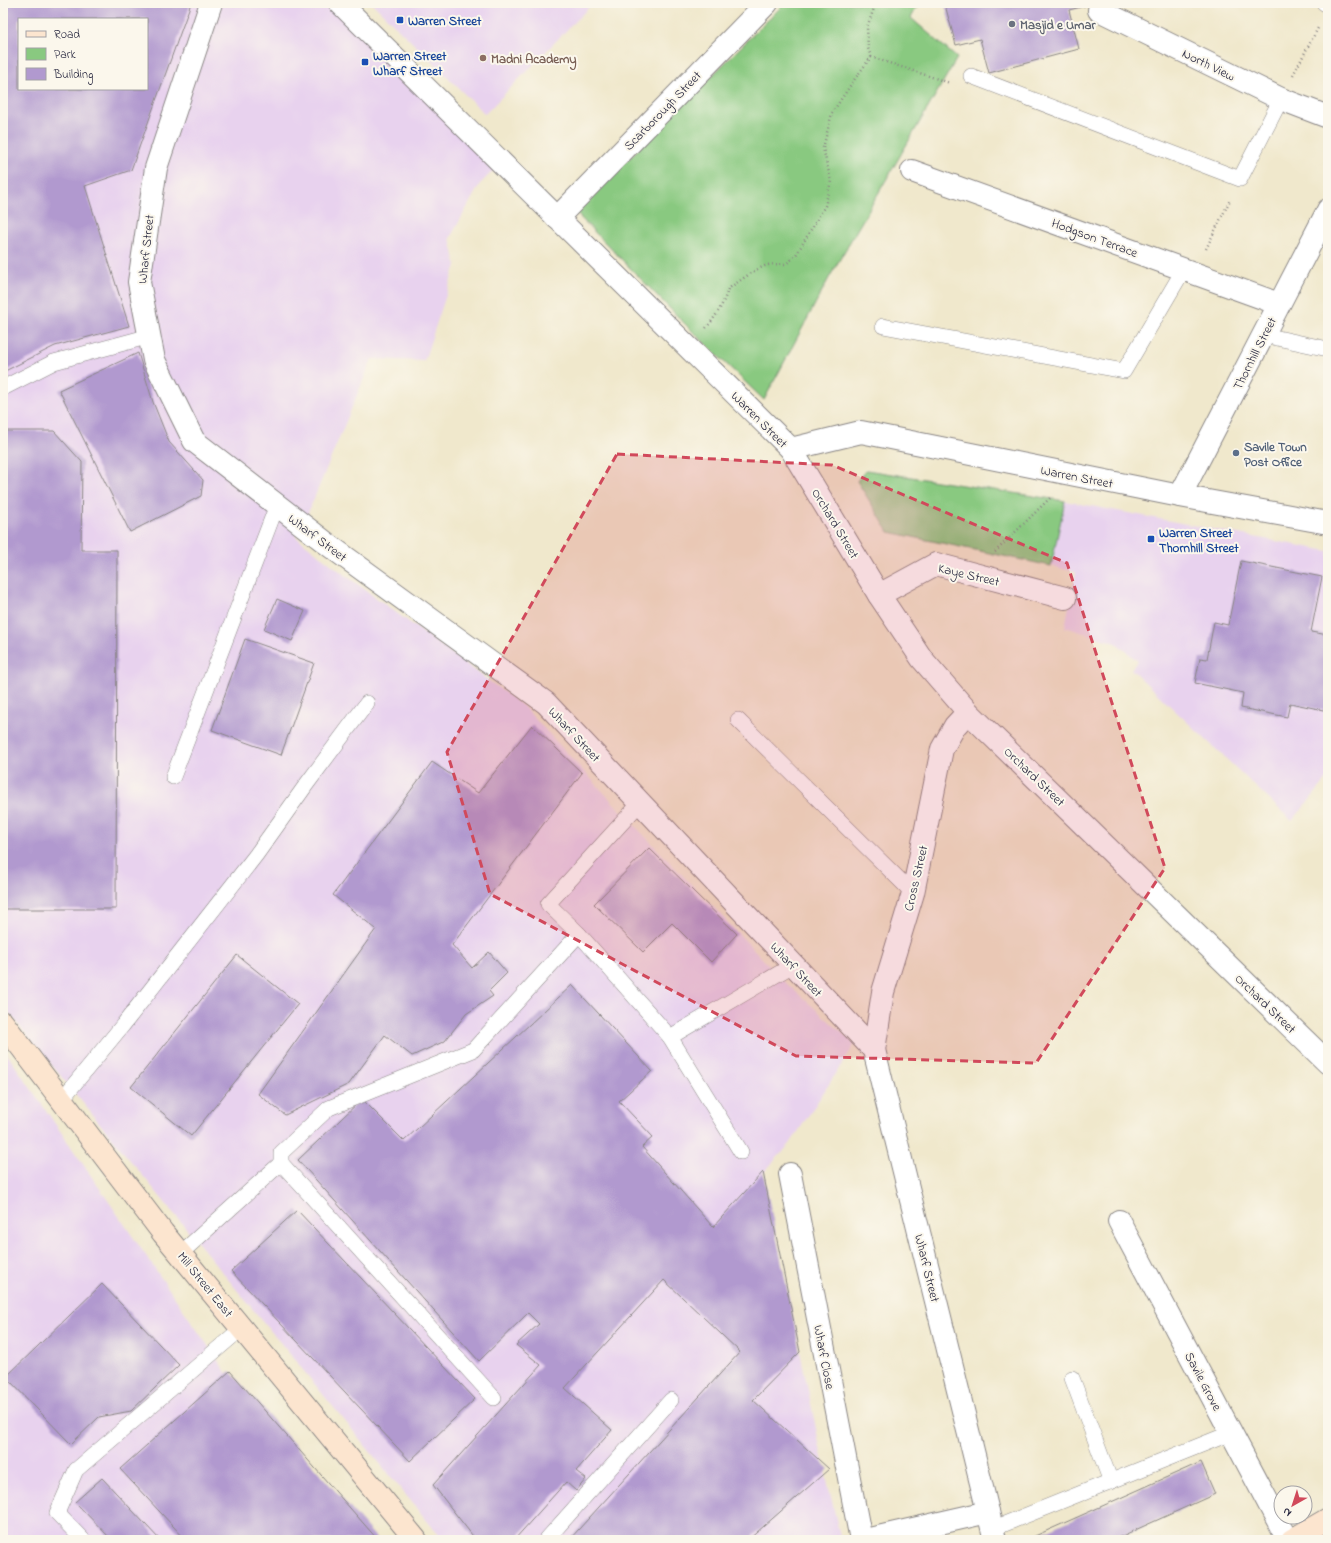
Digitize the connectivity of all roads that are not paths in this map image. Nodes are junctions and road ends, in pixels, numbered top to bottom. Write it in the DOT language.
graph roads {
  1 [pos="211,3"];
  2 [pos="340,3"];
  3 [pos="767,3"];
  4 [pos="1103,3"];
  5 [pos="1324,3"];
  6 [pos="1328,5"];
  7 [pos="971,76"];
  8 [pos="1280,99"];
  9 [pos="1328,117"];
  10 [pos="912,171"];
  11 [pos="1328,210"];
  12 [pos="557,218"];
  13 [pos="1189,271"];
  14 [pos="1279,304"];
  15 [pos="883,326"];
  16 [pos="1264,335"];
  17 [pos="150,336"];
  18 [pos="1328,349"];
  19 [pos="3,388"];
  20 [pos="791,449"];
  21 [pos="1180,496"];
  22 [pos="277,505"];
  23 [pos="1328,523"];
  24 [pos="880,595"];
  25 [pos="1065,598"];
  26 [pos="368,703"];
  27 [pos="968,712"];
  28 [pos="738,720"];
  29 [pos="173,777"];
  30 [pos="640,803"];
  31 [pos="913,893"];
  32 [pos="579,934"];
  33 [pos="793,966"];
  34 [pos="3,1023"];
  35 [pos="670,1037"];
  36 [pos="874,1050"];
  37 [pos="1328,1063"];
  38 [pos="62,1099"];
  39 [pos="741,1152"];
  40 [pos="281,1163"];
  41 [pos="790,1174"];
  42 [pos="1119,1221"];
  43 [pos="180,1254"];
  44 [pos="242,1328"];
  45 [pos="1072,1378"];
  46 [pos="494,1398"];
  47 [pos="671,1400"];
  48 [pos="1231,1433"];
  49 [pos="1111,1482"];
  50 [pos="1328,1519"];
  51 [pos="992,1527"];
  52 [pos="83,1540"];
  53 [pos="416,1540"];
  54 [pos="546,1540"];
  55 [pos="861,1540"];
  56 [pos="865,1540"];
  57 [pos="1288,1540"];
  58 [pos="1292,1540"];
  1 -- 17 [label="street, Wharf Street"];
  2 -- 12 [label="street, Warren Street"];
  3 -- 12 [label="street, Scarborough Street"];
  4 -- 8 [label="street, North View"];
  5 -- 6 [label="lane"];
  7 -- 8 [label="lane"];
  8 -- 9 [label="street, North View"];
  10 -- 13 [label="street, Hodgson Terrace"];
  11 -- 14 [label="street, Thornhill Street"];
  12 -- 20 [label="street, Warren Street"];
  13 -- 14 [label="street, Hodgson Terrace"];
  13 -- 15 [label="lane"];
  14 -- 16 [label="street, Thornhill Street"];
  16 -- 18 [label="lane"];
  16 -- 21 [label="street, Thornhill Street"];
  17 -- 19 [label="lane"];
  17 -- 22 [label="street, Wharf Street"];
  20 -- 21 [label="street, Warren Street"];
  20 -- 24 [label="street, Orchard Street"];
  21 -- 23 [label="street, Warren Street"];
  22 -- 29 [label="lane"];
  22 -- 30 [label="street, Wharf Street"];
  24 -- 25 [label="street, Kaye Street"];
  24 -- 27 [label="street, Orchard Street"];
  26 -- 38 [label="lane"];
  27 -- 31 [label="street, Cross Street"];
  27 -- 37 [label="street, Orchard Street"];
  28 -- 31 [label="lane"];
  30 -- 32 [label="lane"];
  30 -- 33 [label="street, Wharf Street"];
  31 -- 36 [label="street, Cross Street"];
  32 -- 35 [label="lane"];
  32 -- 40 [label="lane"];
  33 -- 35 [label="lane"];
  33 -- 36 [label="street, Wharf Street"];
  34 -- 38 [label="street, Mill Street East"];
  35 -- 39 [label="lane"];
  36 -- 51 [label="street, Wharf Street"];
  38 -- 43 [label="street, Mill Street East"];
  40 -- 43 [label="lane"];
  40 -- 46 [label="lane"];
  41 -- 55 [label="street, Wharf Close"];
  42 -- 48 [label="street, Savile Grove"];
  43 -- 44 [label="street, Mill Street East"];
  44 -- 52 [label="lane"];
  44 -- 53 [label="street, Mill Street East"];
  45 -- 49 [label="lane"];
  47 -- 54 [label="lane"];
  48 -- 49 [label="lane"];
  48 -- 57 [label="street, Savile Grove"];
  49 -- 51 [label="lane"];
  50 -- 58 [label="street"];
  51 -- 56 [label="street"];
}
